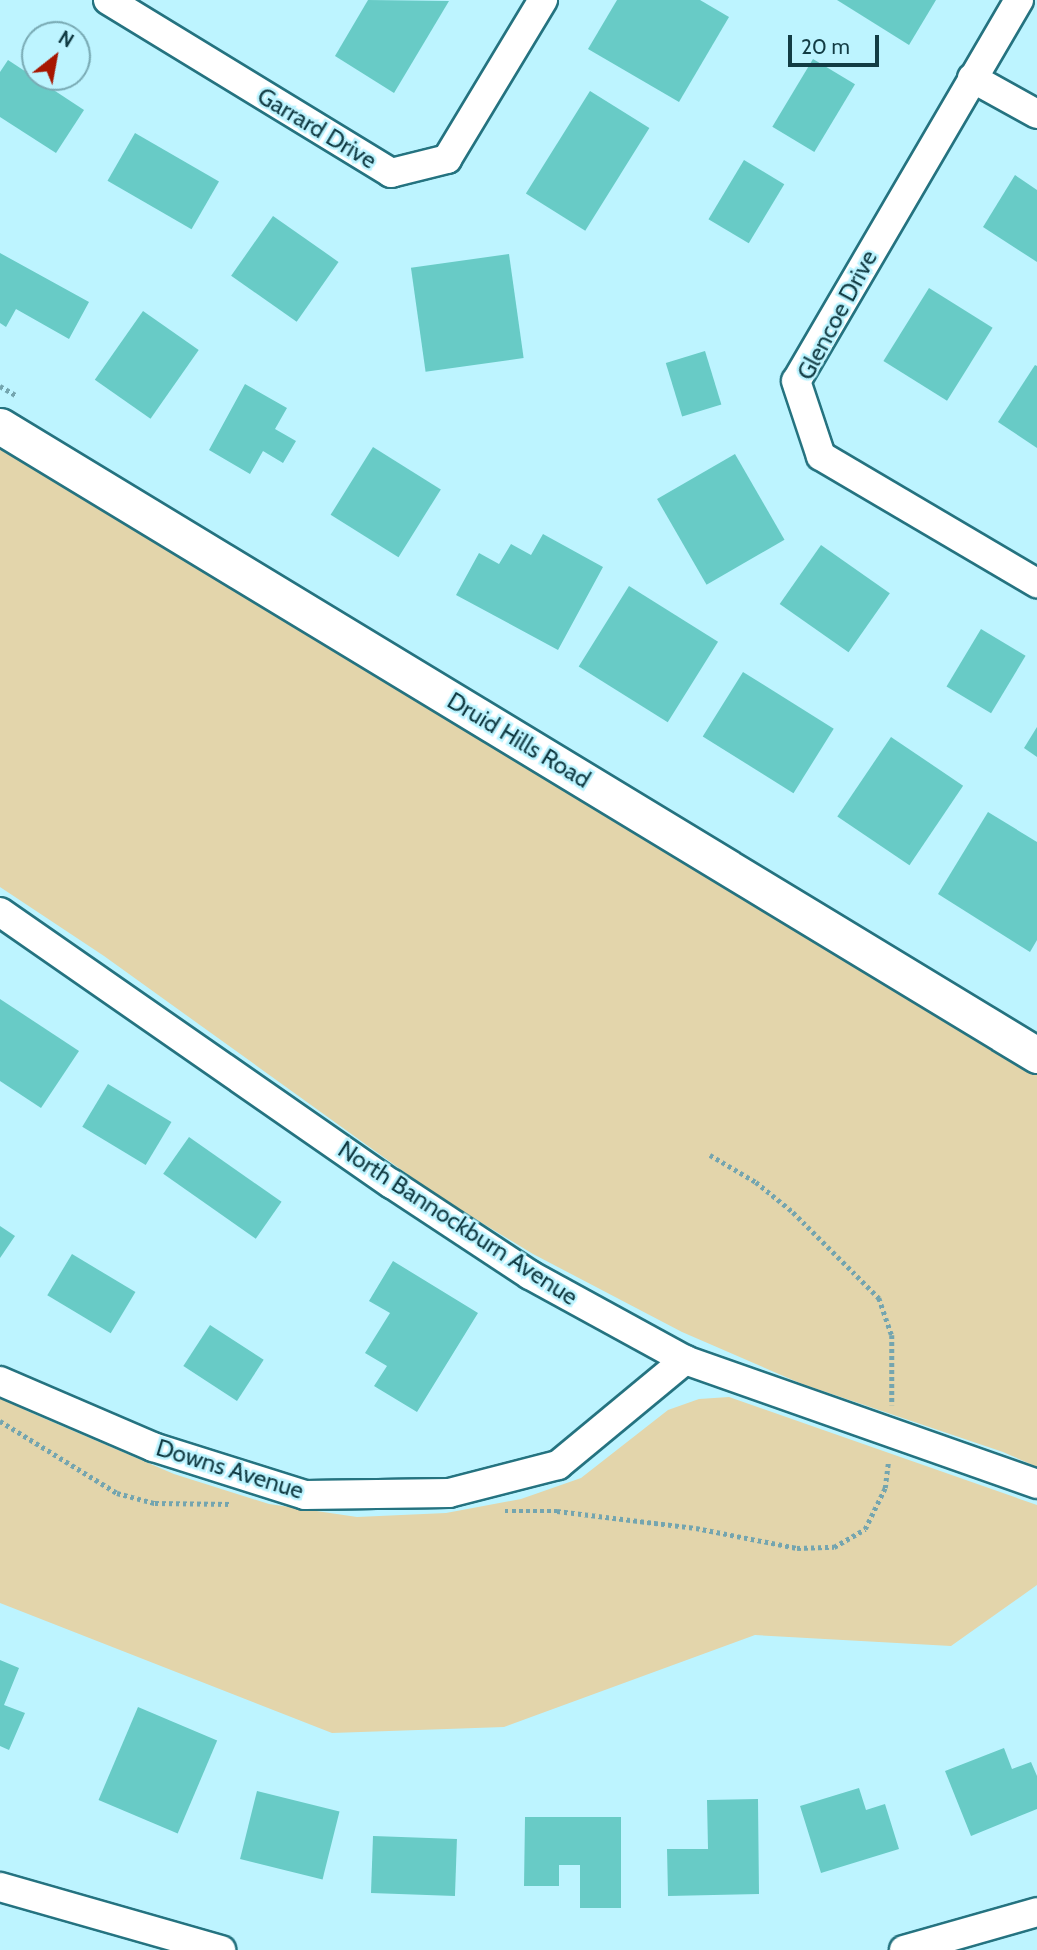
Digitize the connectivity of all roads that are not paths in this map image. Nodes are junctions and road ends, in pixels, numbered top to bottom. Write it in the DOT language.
graph roads {
  1 [pos="108,0"];
  2 [pos="543,0"];
  3 [pos="1019,0"];
  4 [pos="972,78"];
  5 [pos="1037,114"];
  6 [pos="0,426"];
  7 [pos="1037,583"];
  8 [pos="0,912"];
  9 [pos="1037,1055"];
  10 [pos="685,1360"];
  11 [pos="0,1381"];
  12 [pos="1037,1484"];
  13 [pos="0,1887"];
  14 [pos="1037,1912"];
  15 [pos="221,1950"];
  16 [pos="904,1950"];
  1 -- 2 [label="street, Garrard Drive"];
  3 -- 4 [label="street, Glencoe Drive"];
  4 -- 5 [label="street"];
  4 -- 7 [label="street, Glencoe Drive"];
  6 -- 9 [label="street, Druid Hills Road"];
  8 -- 10 [label="street, North Bannockburn Avenue"];
  10 -- 11 [label="street, Downs Avenue"];
  10 -- 12 [label="street, North Bannockburn Avenue"];
  13 -- 15 [label="street"];
  14 -- 16 [label="street"];
}
